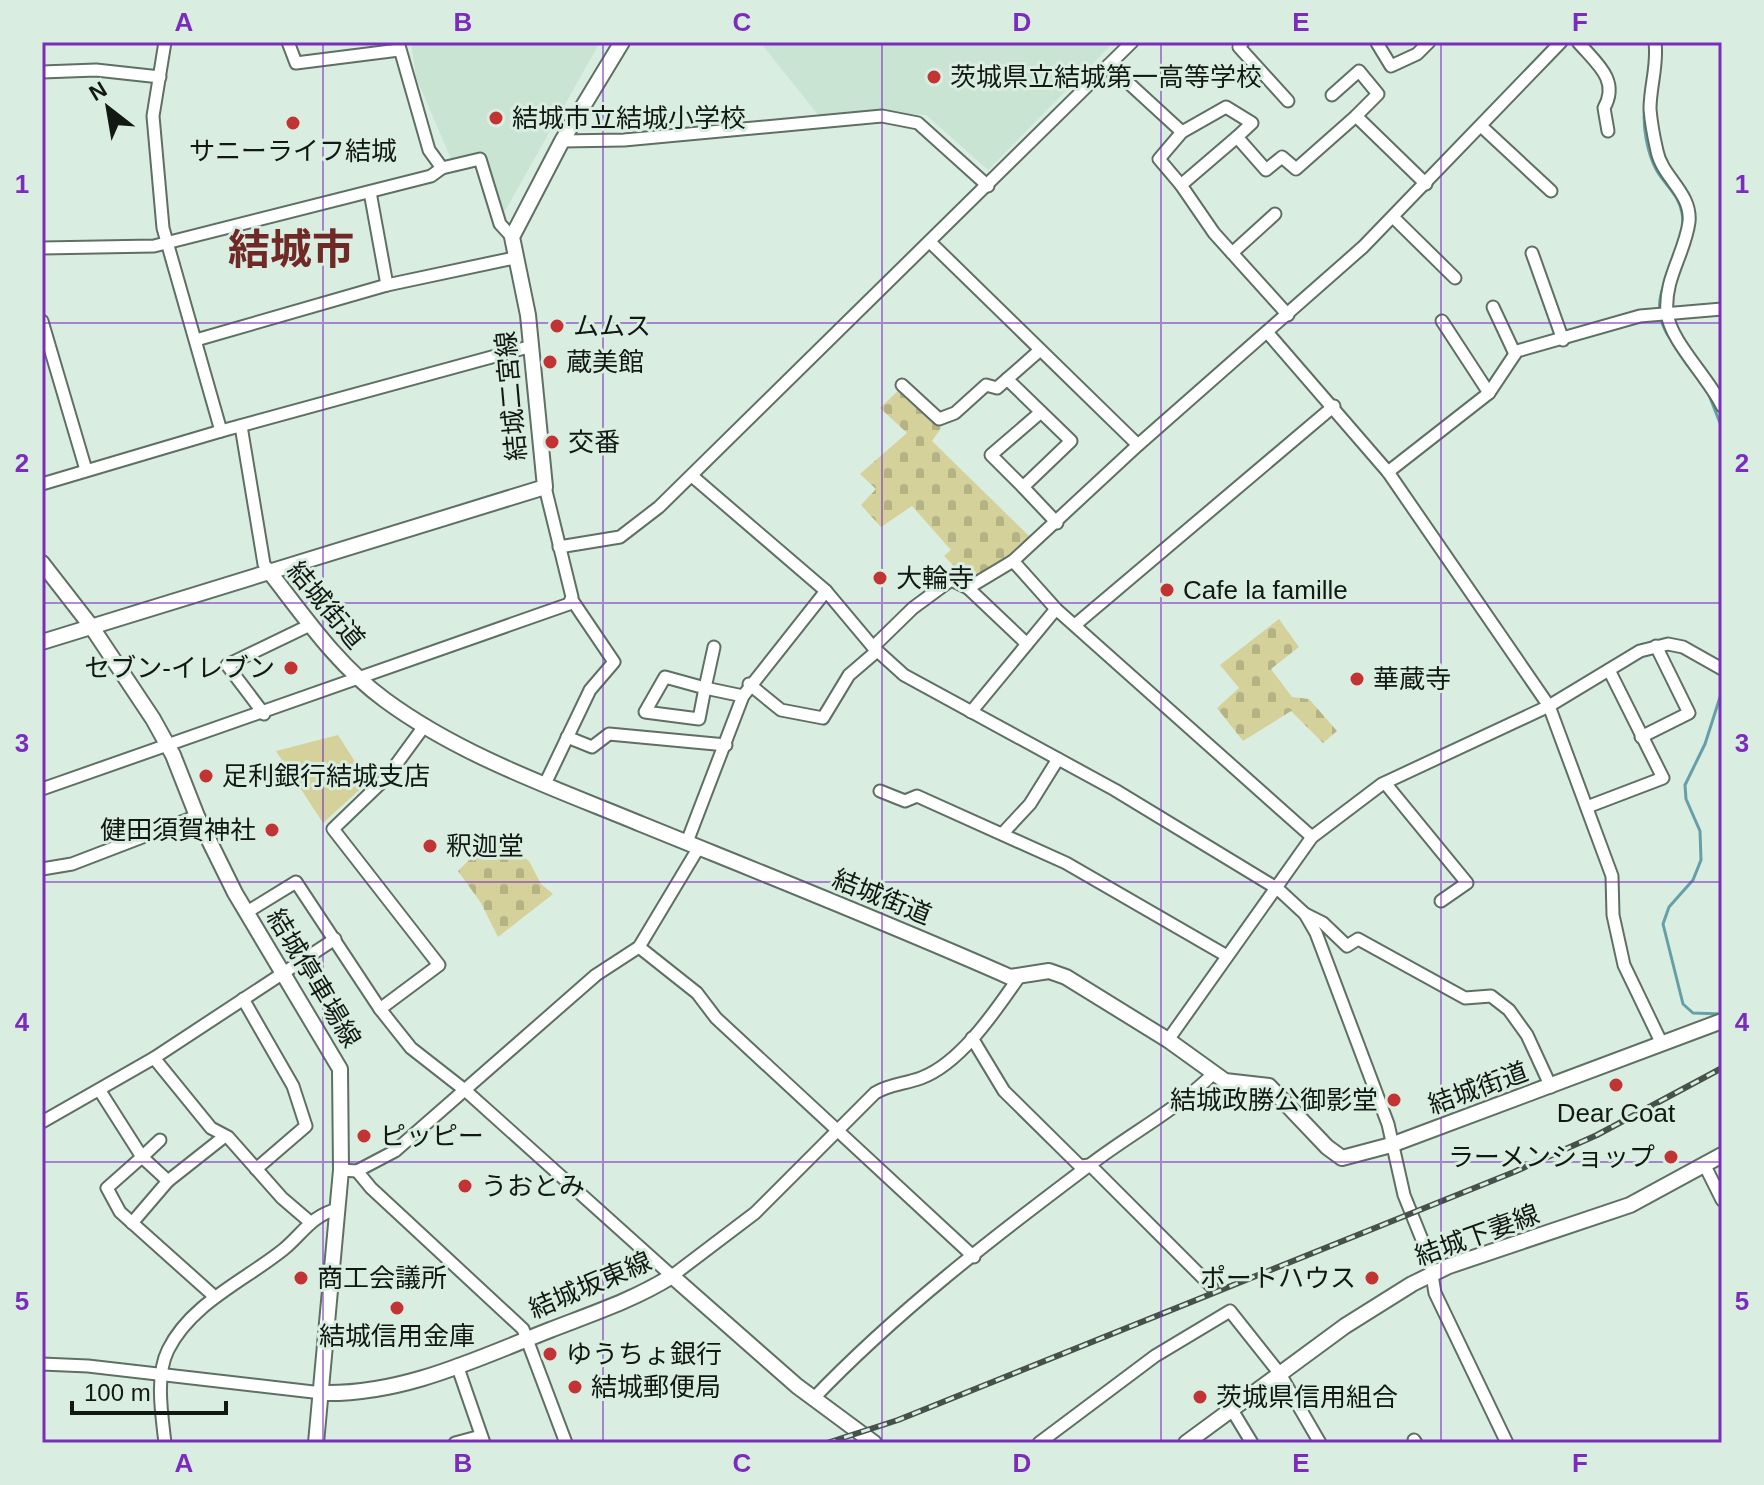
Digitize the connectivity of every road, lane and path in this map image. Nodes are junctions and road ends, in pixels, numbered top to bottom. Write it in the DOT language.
graph roads {
  1 [pos="165,42"];
  2 [pos="288,42"];
  3 [pos="622,42"];
  4 [pos="1132,42"];
  5 [pos="1243,42"];
  6 [pos="1429,42"];
  7 [pos="1578,42"];
  8 [pos="1655,42"];
  9 [pos="1377,43"];
  10 [pos="1556,43"];
  11 [pos="398,46"];
  12 [pos="1109,65"];
  13 [pos="42,72"];
  14 [pos="160,77"];
  15 [pos="1332,95"];
  16 [pos="1288,101"];
  17 [pos="1356,116"];
  18 [pos="1481,126"];
  19 [pos="1608,131"];
  20 [pos="1182,132"];
  21 [pos="1237,137"];
  22 [pos="562,141"];
  23 [pos="442,168"];
  24 [pos="1426,184"];
  25 [pos="1181,185"];
  26 [pos="988,186"];
  27 [pos="1551,191"];
  28 [pos="370,192"];
  29 [pos="1275,214"];
  30 [pos="1393,217"];
  31 [pos="512,237"];
  32 [pos="930,242"];
  33 [pos="169,243"];
  34 [pos="42,248"];
  35 [pos="1232,253"];
  36 [pos="1532,253"];
  37 [pos="514,258"];
  38 [pos="1455,278"];
  39 [pos="387,285"];
  40 [pos="1493,307"];
  41 [pos="1722,309"];
  42 [pos="1667,313"];
  43 [pos="1288,315"];
  44 [pos="42,321"];
  45 [pos="1442,321"];
  46 [pos="1267,332"];
  47 [pos="196,340"];
  48 [pos="1563,340"];
  49 [pos="532,346"];
  50 [pos="1039,351"];
  51 [pos="1515,354"];
  52 [pos="1007,379"];
  53 [pos="902,385"];
  54 [pos="1489,393"];
  55 [pos="1334,406"];
  56 [pos="1722,406"];
  57 [pos="1041,412"];
  58 [pos="241,426"];
  59 [pos="221,431"];
  60 [pos="1138,445"];
  61 [pos="86,470"];
  62 [pos="1388,472"];
  63 [pos="692,476"];
  64 [pos="42,484"];
  65 [pos="545,487"];
  66 [pos="1023,487"];
  67 [pos="1057,523"];
  68 [pos="559,547"];
  69 [pos="1013,561"];
  70 [pos="42,563"];
  71 [pos="268,570"];
  72 [pos="968,588"];
  73 [pos="826,591"];
  74 [pos="572,600"];
  75 [pos="1056,609"];
  76 [pos="310,625"];
  77 [pos="1075,625"];
  78 [pos="91,626"];
  79 [pos="42,642"];
  80 [pos="1027,644"];
  81 [pos="1656,646"];
  82 [pos="714,647"];
  83 [pos="875,649"];
  84 [pos="1722,669"];
  85 [pos="1609,670"];
  86 [pos="360,680"];
  87 [pos="749,684"];
  88 [pos="705,688"];
  89 [pos="743,696"];
  90 [pos="1549,706"];
  91 [pos="971,712"];
  92 [pos="264,714"];
  93 [pos="425,725"];
  94 [pos="567,737"];
  95 [pos="1641,737"];
  96 [pos="726,745"];
  97 [pos="169,747"];
  98 [pos="1058,759"];
  99 [pos="1385,783"];
  100 [pos="545,784"];
  101 [pos="42,789"];
  102 [pos="880,791"];
  103 [pos="1587,807"];
  104 [pos="197,816"];
  105 [pos="1003,833"];
  106 [pos="1312,837"];
  107 [pos="693,845"];
  108 [pos="42,869"];
  109 [pos="1278,889"];
  110 [pos="1441,901"];
  111 [pos="247,912"];
  112 [pos="1305,914"];
  113 [pos="335,939"];
  114 [pos="639,947"];
  115 [pos="1227,956"];
  116 [pos="284,972"];
  117 [pos="1019,977"];
  118 [pos="243,999"];
  119 [pos="380,1009"];
  120 [pos="1722,1021"];
  121 [pos="972,1038"];
  122 [pos="1168,1040"];
  123 [pos="1662,1044"];
  124 [pos="154,1058"];
  125 [pos="1213,1074"];
  126 [pos="1551,1087"];
  127 [pos="100,1091"];
  128 [pos="466,1091"];
  129 [pos="42,1122"];
  130 [pos="836,1130"];
  131 [pos="225,1136"];
  132 [pos="160,1140"];
  133 [pos="1391,1145"];
  134 [pos="1722,1155"];
  135 [pos="142,1157"];
  136 [pos="1090,1165"];
  137 [pos="1705,1166"];
  138 [pos="256,1169"];
  139 [pos="341,1170"];
  140 [pos="357,1171"];
  141 [pos="168,1181"];
  142 [pos="1722,1200"];
  143 [pos="338,1209"];
  144 [pos="310,1222"];
  145 [pos="132,1223"];
  146 [pos="974,1257"];
  147 [pos="1432,1274"];
  148 [pos="672,1276"];
  149 [pos="1212,1287"];
  150 [pos="215,1297"];
  151 [pos="529,1338"];
  152 [pos="42,1365"];
  153 [pos="457,1365"];
  154 [pos="163,1374"];
  155 [pos="1280,1374"];
  156 [pos="322,1393"];
  157 [pos="813,1399"];
  158 [pos="1232,1410"];
  159 [pos="482,1440"];
  160 [pos="165,1443"];
  161 [pos="316,1443"];
  162 [pos="455,1443"];
  163 [pos="564,1443"];
  164 [pos="874,1443"];
  165 [pos="1039,1443"];
  166 [pos="1186,1443"];
  167 [pos="1252,1443"];
  168 [pos="1320,1443"];
  169 [pos="1507,1443"];
  1 -- 14 [label="street"];
  2 -- 11 [label="street"];
  3 -- 22 [label="main road"];
  4 -- 12 [label="street"];
  5 -- 16 [label="street"];
  6 -- 9 [label="street"];
  7 -- 19 [label="street"];
  8 -- 42 [label="street"];
  10 -- 18 [label="street"];
  11 -- 23 [label="street"];
  12 -- 20 [label="street"];
  12 -- 26 [label="street"];
  13 -- 14 [label="street"];
  14 -- 33 [label="street"];
  15 -- 17 [label="street"];
  17 -- 21 [label="street"];
  17 -- 24 [label="street"];
  18 -- 24 [label="street"];
  18 -- 27 [label="street"];
  20 -- 21 [label="street"];
  20 -- 25 [label="street"];
  21 -- 25 [label="street"];
  22 -- 26 [label="street"];
  22 -- 31 [label="main road"];
  23 -- 28 [label="street"];
  23 -- 31 [label="street"];
  24 -- 30 [label="street"];
  25 -- 35 [label="street"];
  26 -- 32 [label="street"];
  28 -- 33 [label="street"];
  28 -- 39 [label="street"];
  29 -- 35 [label="street"];
  30 -- 38 [label="street"];
  30 -- 43 [label="street"];
  31 -- 37 [label="main road, 結城二宮線"];
  32 -- 50 [label="street"];
  32 -- 63 [label="street"];
  33 -- 34 [label="street"];
  33 -- 47 [label="street"];
  35 -- 43 [label="street"];
  36 -- 48 [label="street"];
  37 -- 39 [label="street"];
  37 -- 49 [label="main road, 結城二宮線"];
  39 -- 47 [label="street"];
  40 -- 51 [label="street"];
  41 -- 42 [label="street"];
  42 -- 48 [label="street"];
  42 -- 56 [label="street"];
  43 -- 46 [label="street"];
  44 -- 61 [label="street"];
  45 -- 54 [label="street"];
  46 -- 55 [label="street"];
  46 -- 60 [label="street"];
  47 -- 59 [label="street"];
  48 -- 51 [label="street"];
  49 -- 58 [label="street"];
  49 -- 65 [label="main road, 結城二宮線"];
  50 -- 52 [label="street"];
  50 -- 60 [label="street"];
  51 -- 54 [label="street"];
  52 -- 53 [label="street"];
  52 -- 57 [label="street"];
  54 -- 62 [label="street"];
  55 -- 62 [label="street"];
  55 -- 77 [label="street"];
  57 -- 66 [label="street"];
  57 -- 66 [label="street"];
  58 -- 59 [label="street"];
  58 -- 71 [label="street"];
  59 -- 61 [label="street"];
  60 -- 67 [label="street"];
  61 -- 64 [label="street"];
  62 -- 90 [label="street"];
  63 -- 68 [label="street"];
  63 -- 73 [label="street"];
  65 -- 68 [label="street"];
  65 -- 71 [label="main road, 結城二宮線"];
  66 -- 67 [label="street"];
  67 -- 69 [label="street"];
  68 -- 74 [label="street"];
  69 -- 72 [label="street"];
  69 -- 75 [label="street"];
  70 -- 78 [label="main road, 結城停車場線"];
  71 -- 76 [label="main road, 結城街道"];
  71 -- 78 [label="main road, 結城街道"];
  72 -- 80 [label="street"];
  72 -- 83 [label="street"];
  73 -- 83 [label="street"];
  73 -- 87 [label="street"];
  74 -- 86 [label="street"];
  74 -- 94 [label="street"];
  75 -- 77 [label="street"];
  75 -- 80 [label="street"];
  76 -- 86 [label="main road, 結城街道"];
  76 -- 92 [label="street"];
  77 -- 106 [label="street"];
  78 -- 79 [label="main road, 結城街道"];
  78 -- 97 [label="main road, 結城停車場線"];
  80 -- 91 [label="street"];
  81 -- 84 [label="street"];
  81 -- 85 [label="street"];
  81 -- 95 [label="street"];
  82 -- 88 [label="street"];
  83 -- 87 [label="street"];
  83 -- 91 [label="street"];
  85 -- 90 [label="street"];
  85 -- 95 [label="street"];
  86 -- 92 [label="street"];
  86 -- 93 [label="main road, 結城街道"];
  87 -- 89 [label="street"];
  88 -- 88 [label="street"];
  88 -- 89 [label="street"];
  89 -- 96 [label="street"];
  90 -- 99 [label="street"];
  90 -- 103 [label="street"];
  91 -- 98 [label="street"];
  92 -- 97 [label="street"];
  93 -- 100 [label="main road, 結城街道"];
  93 -- 119 [label="street"];
  94 -- 96 [label="street"];
  94 -- 100 [label="street"];
  95 -- 103 [label="street"];
  96 -- 107 [label="street"];
  97 -- 101 [label="street"];
  97 -- 104 [label="main road, 結城停車場線"];
  98 -- 105 [label="street"];
  98 -- 109 [label="street"];
  99 -- 106 [label="street"];
  99 -- 110 [label="street"];
  100 -- 107 [label="main road, 結城街道"];
  102 -- 105 [label="street"];
  103 -- 123 [label="street"];
  104 -- 108 [label="street"];
  104 -- 111 [label="main road, 結城停車場線"];
  105 -- 115 [label="street"];
  106 -- 109 [label="street"];
  107 -- 114 [label="street"];
  107 -- 117 [label="main road, 結城街道"];
  109 -- 112 [label="street"];
  109 -- 115 [label="street"];
  111 -- 113 [label="street"];
  111 -- 116 [label="main road, 結城停車場線"];
  112 -- 126 [label="street"];
  112 -- 133 [label="street"];
  113 -- 116 [label="street"];
  113 -- 119 [label="street"];
  114 -- 128 [label="street"];
  114 -- 130 [label="street"];
  115 -- 122 [label="street"];
  116 -- 118 [label="street"];
  116 -- 139 [label="main road, 結城停車場線"];
  117 -- 121 [label="street"];
  117 -- 122 [label="main road, 結城街道"];
  118 -- 124 [label="street"];
  118 -- 138 [label="street"];
  119 -- 128 [label="street"];
  120 -- 123 [label="main road, 結城街道"];
  121 -- 130 [label="street"];
  121 -- 136 [label="street"];
  122 -- 125 [label="main road, 結城街道"];
  123 -- 126 [label="main road, 結城街道"];
  124 -- 127 [label="street"];
  124 -- 131 [label="street"];
  125 -- 133 [label="main road, 結城街道"];
  125 -- 136 [label="street"];
  126 -- 133 [label="main road, 結城街道"];
  127 -- 129 [label="street"];
  127 -- 135 [label="street"];
  128 -- 140 [label="street"];
  128 -- 148 [label="street"];
  130 -- 146 [label="street"];
  130 -- 148 [label="street"];
  131 -- 138 [label="street"];
  131 -- 141 [label="street"];
  132 -- 135 [label="street"];
  133 -- 147 [label="street"];
  134 -- 137 [label="main road, 結城下妻線"];
  135 -- 141 [label="street"];
  135 -- 145 [label="street"];
  136 -- 146 [label="street"];
  136 -- 149 [label="street"];
  137 -- 142 [label="street"];
  137 -- 147 [label="main road, 結城下妻線"];
  138 -- 144 [label="street"];
  139 -- 140 [label="street"];
  139 -- 143 [label="main road, 結城停車場線"];
  140 -- 151 [label="street"];
  141 -- 145 [label="street"];
  143 -- 144 [label="street"];
  143 -- 156 [label="main road, 結城停車場線"];
  144 -- 150 [label="street"];
  145 -- 150 [label="street"];
  146 -- 157 [label="street"];
  147 -- 155 [label="main road, 結城下妻線"];
  147 -- 169 [label="street"];
  148 -- 151 [label="main road, 結城坂東線"];
  148 -- 157 [label="main road, 結城坂東線"];
  150 -- 154 [label="street"];
  151 -- 153 [label="main road, 結城坂東線"];
  151 -- 163 [label="street"];
  152 -- 154 [label="street"];
  153 -- 156 [label="main road, 結城坂東線"];
  153 -- 159 [label="street"];
  154 -- 156 [label="street"];
  154 -- 160 [label="street"];
  155 -- 158 [label="main road, 結城下妻線"];
  155 -- 165 [label="street"];
  155 -- 168 [label="street"];
  156 -- 161 [label="main road, 結城停車場線"];
  157 -- 164 [label="main road, 結城坂東線"];
  158 -- 166 [label="main road, 結城下妻線"];
  158 -- 167 [label="street"];
  159 -- 162 [label="street"];
}
